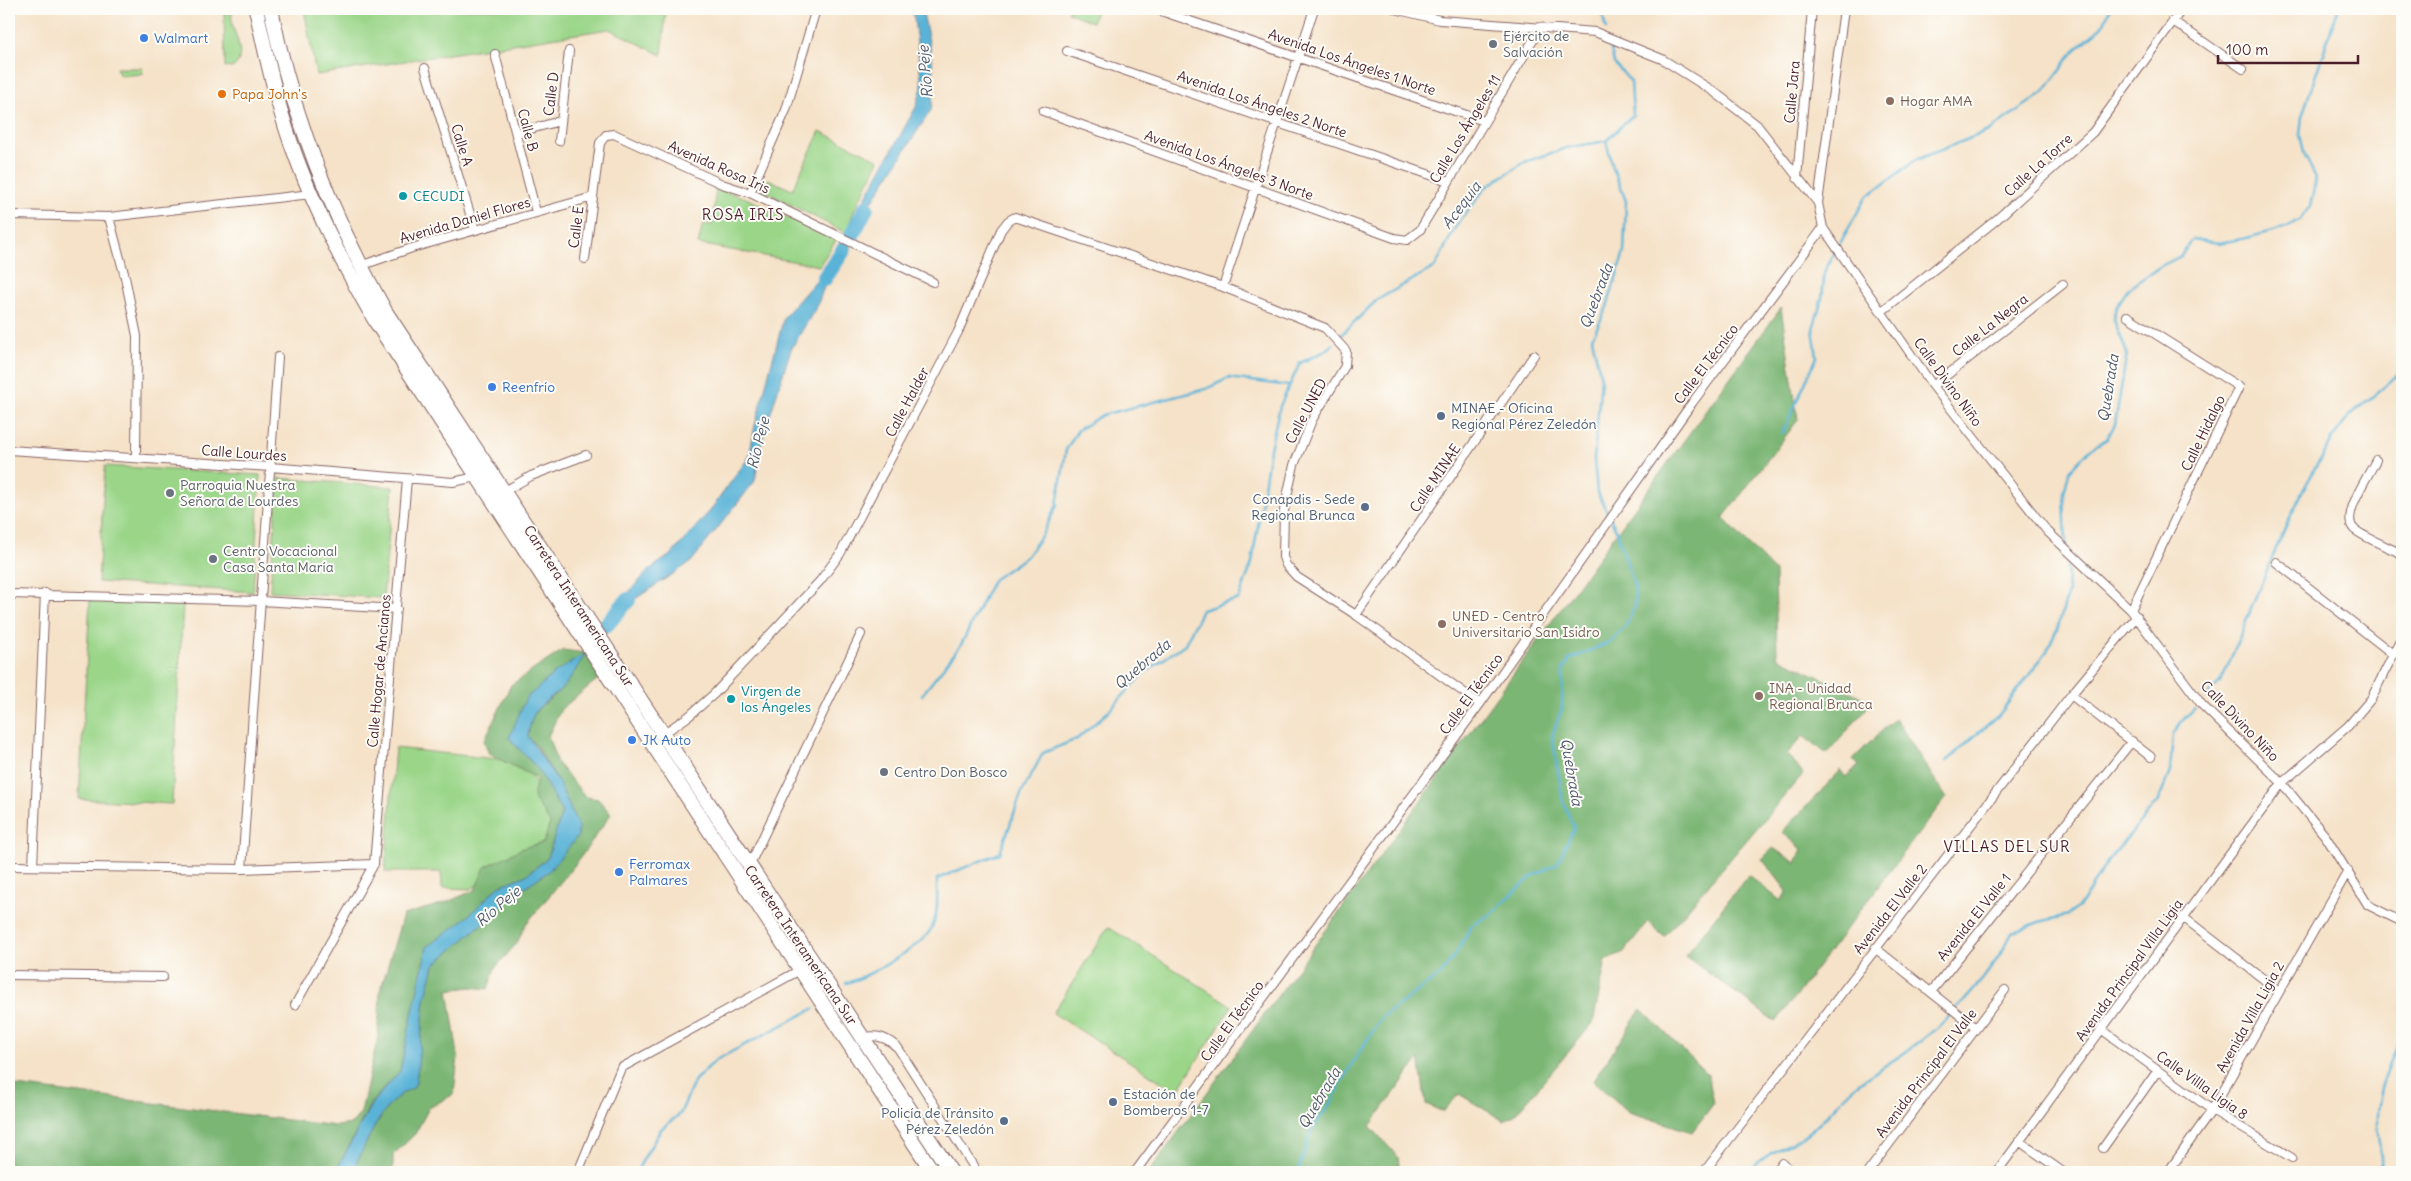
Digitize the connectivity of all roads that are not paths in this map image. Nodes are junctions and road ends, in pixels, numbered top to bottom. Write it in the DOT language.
graph roads {
  1 [pos="256,9"];
  2 [pos="264,9"];
  3 [pos="272,9"];
  4 [pos="816,9"];
  5 [pos="1155,9"];
  6 [pos="1314,9"];
  7 [pos="1395,9"];
  8 [pos="1812,9"];
  9 [pos="1844,9"];
  10 [pos="2182,9"];
  11 [pos="2173,21"];
  12 [pos="1541,27"];
  13 [pos="569,51"];
  14 [pos="1067,51"];
  15 [pos="495,54"];
  16 [pos="1298,56"];
  17 [pos="425,68"];
  18 [pos="2243,69"];
  19 [pos="291,94"];
  20 [pos="1043,111"];
  21 [pos="560,121"];
  22 [pos="1484,121"];
  23 [pos="1277,122"];
  24 [pos="516,133"];
  25 [pos="559,141"];
  26 [pos="1797,178"];
  27 [pos="1448,181"];
  28 [pos="1256,187"];
  29 [pos="750,193"];
  30 [pos="310,194"];
  31 [pos="593,198"];
  32 [pos="1818,203"];
  33 [pos="536,212"];
  34 [pos="9,215"];
  35 [pos="109,217"];
  36 [pos="1823,228"];
  37 [pos="475,230"];
  38 [pos="1407,240"];
  39 [pos="585,259"];
  40 [pos="353,269"];
  41 [pos="933,282"];
  42 [pos="2063,284"];
  43 [pos="1223,287"];
  44 [pos="1882,311"];
  45 [pos="2127,316"];
  46 [pos="1534,355"];
  47 [pos="278,357"];
  48 [pos="1933,386"];
  49 [pos="468,438"];
  50 [pos="9,450"];
  51 [pos="586,455"];
  52 [pos="136,458"];
  53 [pos="2376,460"];
  54 [pos="270,467"];
  55 [pos="476,477"];
  56 [pos="407,479"];
  57 [pos="503,492"];
  58 [pos="518,515"];
  59 [pos="2402,554"];
  60 [pos="2276,562"];
  61 [pos="45,593"];
  62 [pos="9,594"];
  63 [pos="261,601"];
  64 [pos="397,609"];
  65 [pos="2134,613"];
  66 [pos="1356,615"];
  67 [pos="861,634"];
  68 [pos="2402,637"];
  69 [pos="2394,654"];
  70 [pos="2071,695"];
  71 [pos="1480,704"];
  72 [pos="663,734"];
  73 [pos="2132,741"];
  74 [pos="651,744"];
  75 [pos="2151,757"];
  76 [pos="2282,783"];
  77 [pos="374,864"];
  78 [pos="9,866"];
  79 [pos="33,866"];
  80 [pos="749,866"];
  81 [pos="242,869"];
  82 [pos="2348,871"];
  83 [pos="2182,917"];
  84 [pos="2402,922"];
  85 [pos="1876,948"];
  86 [pos="800,970"];
  87 [pos="9,975"];
  88 [pos="163,977"];
  89 [pos="2005,990"];
  90 [pos="2279,991"];
  91 [pos="1930,992"];
  92 [pos="295,1005"];
  93 [pos="1976,1028"];
  94 [pos="2101,1029"];
  95 [pos="863,1037"];
  96 [pos="2158,1070"];
  97 [pos="2212,1110"];
  98 [pos="2019,1141"];
  99 [pos="2102,1148"];
  100 [pos="2292,1158"];
  101 [pos="950,1171"];
  102 [pos="578,1172"];
  103 [pos="933,1172"];
  104 [pos="977,1172"];
  105 [pos="1136,1172"];
  106 [pos="1704,1172"];
  107 [pos="1776,1172"];
  108 [pos="1794,1172"];
  109 [pos="1868,1172"];
  110 [pos="1996,1172"];
  111 [pos="2063,1172"];
  112 [pos="2168,1172"];
  1 -- 30 [label="highway, Carretera Interamericana Sur"];
  2 -- 19 [label="highway"];
  3 -- 19 [label="highway, Carretera Interamericana Sur"];
  4 -- 29 [label="street"];
  5 -- 16 [label="street, Avenida Los Ángeles 1 Norte"];
  6 -- 16 [label="street"];
  7 -- 12 [label="street, Calle Divino Niño"];
  8 -- 26 [label="street, Calle Jara"];
  9 -- 32 [label="street"];
  10 -- 11 [label="street, Calle La Torre"];
  11 -- 18 [label="street"];
  11 -- 44 [label="street, Calle La Torre"];
  12 -- 22 [label="street, Calle Los Ángeles 11"];
  12 -- 26 [label="street, Calle Divino Niño"];
  13 -- 21 [label="street, Calle D"];
  14 -- 23 [label="street, Avenida Los Ángeles 2 Norte"];
  15 -- 24 [label="street, Calle B"];
  16 -- 22 [label="street, Avenida Los Ángeles 1 Norte"];
  16 -- 23 [label="street"];
  17 -- 37 [label="street, Calle A"];
  19 -- 40 [label="highway, Carretera Interamericana Sur"];
  20 -- 28 [label="street, Avenida Los Ángeles 3 Norte"];
  21 -- 24 [label="street"];
  21 -- 25 [label="street, Calle D"];
  22 -- 27 [label="street, Calle Los Ángeles 11"];
  23 -- 27 [label="street, Avenida Los Ángeles 2 Norte"];
  23 -- 28 [label="street"];
  24 -- 33 [label="street, Calle B"];
  26 -- 32 [label="street, Calle Divino Niño"];
  27 -- 38 [label="street, Calle Los Ángeles 11"];
  28 -- 38 [label="street, Avenida Los Ángeles 3 Norte"];
  28 -- 43 [label="street"];
  29 -- 31 [label="street, Avenida Rosa Iris"];
  29 -- 41 [label="street, Avenida Rosa Iris"];
  30 -- 35 [label="street"];
  30 -- 40 [label="highway, Carretera Interamericana Sur"];
  31 -- 33 [label="street, Avenida Daniel Flores"];
  31 -- 39 [label="street, Calle E"];
  32 -- 36 [label="street, Calle Divino Niño"];
  33 -- 37 [label="street, Avenida Daniel Flores"];
  34 -- 35 [label="street"];
  35 -- 52 [label="street"];
  36 -- 44 [label="street, Calle Divino Niño"];
  36 -- 71 [label="street, Calle El Técnico"];
  37 -- 40 [label="street, Avenida Daniel Flores"];
  40 -- 49 [label="highway, Carretera Interamericana Sur"];
  40 -- 55 [label="highway, Carretera Interamericana Sur"];
  42 -- 48 [label="street, Calle La Negra"];
  43 -- 66 [label="street, Calle UNED"];
  43 -- 72 [label="street, Calle Halder"];
  44 -- 48 [label="street, Calle Divino Niño"];
  45 -- 65 [label="street, Calle Hidalgo"];
  46 -- 66 [label="street, Calle MINAE"];
  47 -- 54 [label="street"];
  48 -- 65 [label="street, Calle Divino Niño"];
  49 -- 55 [label="street"];
  49 -- 57 [label="highway, Carretera Interamericana Sur"];
  50 -- 52 [label="street, Calle Lourdes"];
  51 -- 57 [label="street"];
  52 -- 54 [label="street, Calle Lourdes"];
  53 -- 59 [label="street"];
  54 -- 56 [label="street, Calle Lourdes"];
  54 -- 63 [label="street"];
  55 -- 56 [label="street, Calle Lourdes"];
  55 -- 58 [label="street"];
  55 -- 74 [label="highway, Carretera Interamericana Sur"];
  56 -- 64 [label="street, Calle Hogar de Ancianos"];
  57 -- 58 [label="highway, Carretera Interamericana Sur"];
  58 -- 72 [label="highway, Carretera Interamericana Sur"];
  60 -- 69 [label="street"];
  61 -- 62 [label="street"];
  61 -- 63 [label="street"];
  61 -- 79 [label="street"];
  63 -- 64 [label="street"];
  63 -- 81 [label="street"];
  64 -- 77 [label="street, Calle Hogar de Ancianos"];
  65 -- 70 [label="street, Avenida El Valle 2"];
  65 -- 76 [label="street, Calle Divino Niño"];
  66 -- 71 [label="street, Calle UNED"];
  67 -- 80 [label="street"];
  68 -- 69 [label="street, Avenida Principal Villa Ligia"];
  69 -- 76 [label="street, Avenida Principal Villa Ligia"];
  70 -- 73 [label="street"];
  70 -- 85 [label="street, Avenida El Valle 2"];
  71 -- 105 [label="street, Calle El Técnico"];
  72 -- 74 [label="street, Calle Halder"];
  72 -- 80 [label="highway, Carretera Interamericana Sur"];
  73 -- 75 [label="street"];
  73 -- 91 [label="street, Avenida El Valle 1"];
  74 -- 86 [label="highway, Carretera Interamericana Sur"];
  76 -- 82 [label="street, Calle Divino Niño"];
  76 -- 83 [label="street, Avenida Principal Villa Ligia"];
  77 -- 81 [label="street"];
  77 -- 92 [label="street"];
  78 -- 79 [label="street"];
  79 -- 81 [label="street"];
  80 -- 95 [label="highway, Carretera Interamericana Sur"];
  82 -- 84 [label="street, Calle Divino Niño"];
  82 -- 90 [label="street, Avenida Villa Ligia 2"];
  83 -- 90 [label="street"];
  83 -- 94 [label="street, Avenida Principal Villa Ligia"];
  85 -- 91 [label="street"];
  85 -- 106 [label="street, Avenida El Valle 2"];
  86 -- 102 [label="street"];
  86 -- 103 [label="highway, Carretera Interamericana Sur"];
  87 -- 88 [label="street"];
  89 -- 93 [label="street, Avenida Principal El Valle"];
  90 -- 97 [label="street, Avenida Villa Ligia 2"];
  91 -- 93 [label="street"];
  93 -- 109 [label="street, Avenida Principal El Valle"];
  94 -- 96 [label="street, Calle Villla Ligia 8"];
  94 -- 98 [label="street, Avenida Principal Villa Ligia"];
  95 -- 101 [label="highway, Carretera Interamericana Sur"];
  95 -- 104 [label="street"];
  96 -- 97 [label="street, Calle Villla Ligia 8"];
  96 -- 99 [label="street"];
  97 -- 100 [label="street, Calle Villla Ligia 8"];
  97 -- 112 [label="street, Avenida Villa Ligia 2"];
  98 -- 110 [label="street, Avenida Principal Villa Ligia"];
  98 -- 111 [label="street"];
  107 -- 108 [label="street"];
}
